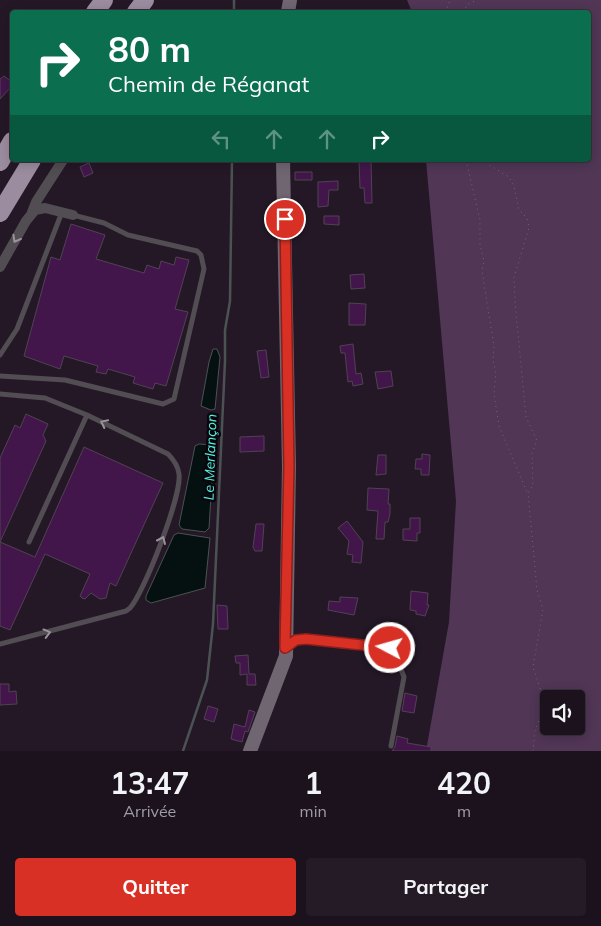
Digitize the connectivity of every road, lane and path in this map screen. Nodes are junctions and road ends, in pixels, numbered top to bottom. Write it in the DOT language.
graph roads {
  1 [pos="477,0"];
  2 [pos="464,10"];
  3 [pos="10,144"];
  4 [pos="0,162"];
  5 [pos="31,162"];
  6 [pos="62,162"];
  7 [pos="284,162"];
  8 [pos="466,162"];
  9 [pos="484,162"];
  10 [pos="32,212"];
  11 [pos="62,212"];
  12 [pos="0,213"];
  13 [pos="73,215"];
  14 [pos="0,267"];
  15 [pos="0,355"];
  16 [pos="0,376"];
  17 [pos="0,394"];
  18 [pos="87,415"];
  19 [pos="528,493"];
  20 [pos="29,542"];
  21 [pos="0,644"];
  22 [pos="285,648"];
  23 [pos="391,746"];
  24 [pos="250,751"];
  25 [pos="534,751"];
  1 -- 2 [label="path"];
  3 -- 4 [label="highway"];
  5 -- 12 [label="highway"];
  6 -- 10 [label="street"];
  7 -- 22 [label="street"];
  8 -- 19 [label="path"];
  9 -- 19 [label="path"];
  10 -- 11 [label="street"];
  10 -- 14 [label="street, one-way"];
  11 -- 13 [label="street"];
  11 -- 15 [label="lane"];
  13 -- 16 [label="lane"];
  17 -- 18 [label="lane"];
  18 -- 20 [label="lane"];
  21 -- 18 [label="lane, one-way"];
  19 -- 25 [label="path"];
  22 -- 23 [label="lane"];
  22 -- 24 [label="street"];
}
